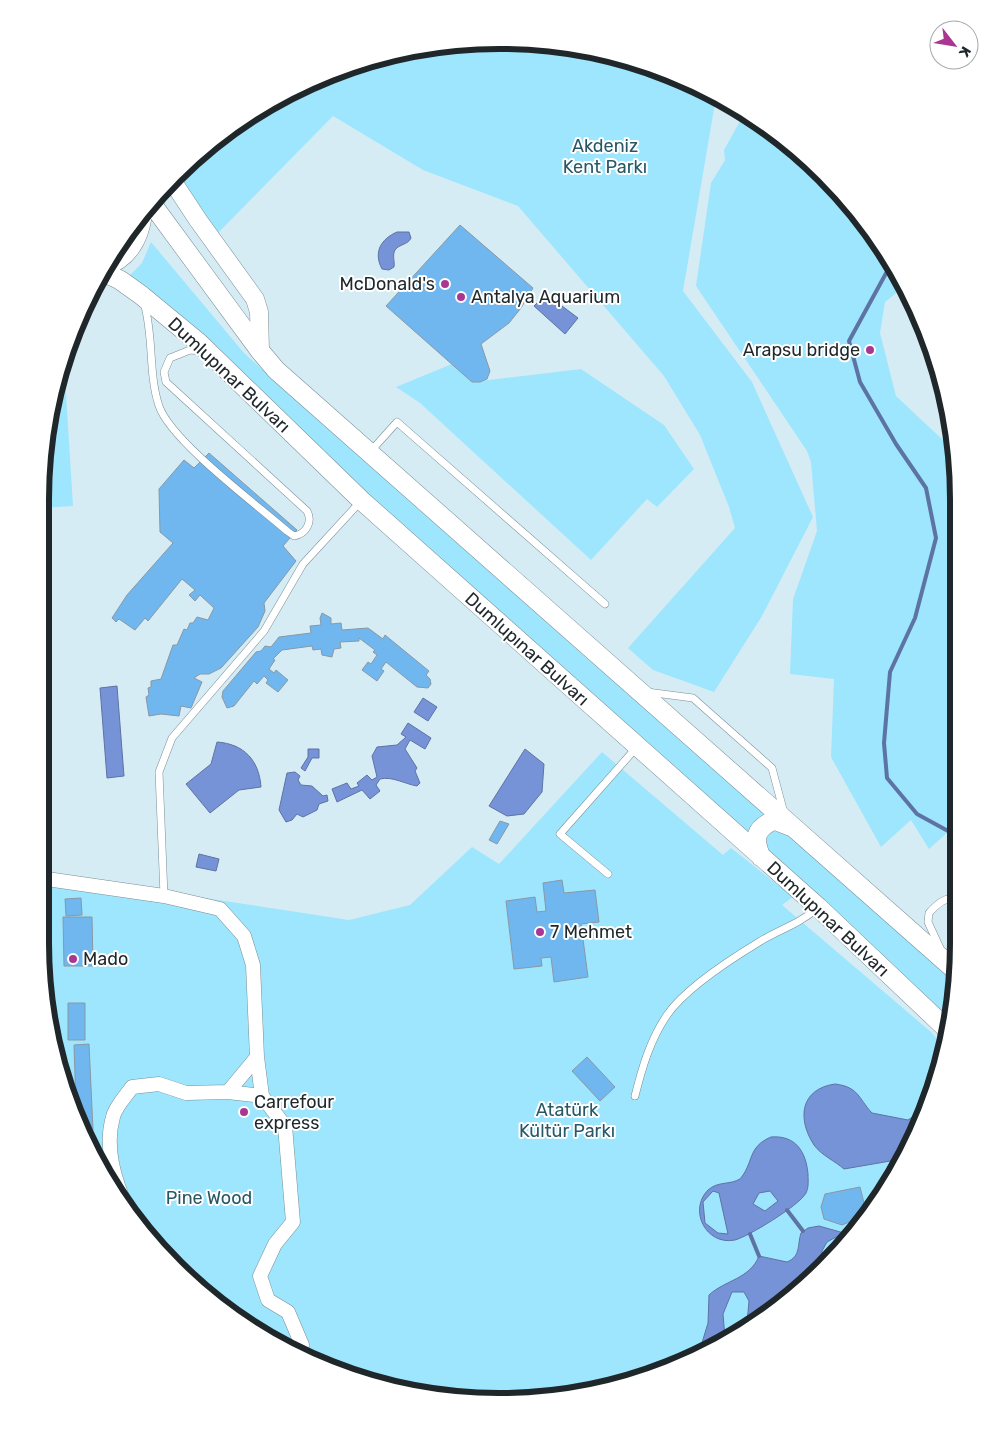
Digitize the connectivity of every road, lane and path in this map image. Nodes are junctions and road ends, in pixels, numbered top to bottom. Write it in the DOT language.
graph roads {
  1 [pos="176,186"];
  2 [pos="155,209"];
  3 [pos="137,232"];
  4 [pos="118,259"];
  5 [pos="109,275"];
  6 [pos="141,295"];
  7 [pos="260,351"];
  8 [pos="211,355"];
  9 [pos="370,452"];
  10 [pos="361,500"];
  11 [pos="605,604"];
  12 [pos="640,691"];
  13 [pos="636,748"];
  14 [pos="790,823"];
  15 [pos="762,857"];
  16 [pos="608,874"];
  17 [pos="49,877"];
  18 [pos="164,896"];
  19 [pos="950,900"];
  20 [pos="818,907"];
  21 [pos="949,963"];
  22 [pos="949,966"];
  23 [pos="943,1025"];
  24 [pos="257,1057"];
  25 [pos="228,1092"];
  26 [pos="262,1096"];
  27 [pos="634,1096"];
  28 [pos="116,1179"];
  29 [pos="302,1348"];
  1 -- 7 [label="street"];
  2 -- 7 [label="main road, Dumlupınar Bulvarı"];
  3 -- 4 [label="main road"];
  5 -- 6 [label="main road, Dumlupınar Bulvarı"];
  6 -- 8 [label="main road, Dumlupınar Bulvarı"];
  6 -- 8 [label="lane"];
  7 -- 9 [label="main road, Dumlupınar Bulvarı"];
  8 -- 10 [label="main road, Dumlupınar Bulvarı"];
  9 -- 11 [label="lane"];
  9 -- 12 [label="main road, Dumlupınar Bulvarı"];
  10 -- 13 [label="main road, Dumlupınar Bulvarı"];
  10 -- 18 [label="lane"];
  12 -- 14 [label="main road, Dumlupınar Bulvarı"];
  12 -- 14 [label="lane"];
  13 -- 15 [label="main road, Dumlupınar Bulvarı"];
  13 -- 16 [label="lane"];
  14 -- 15 [label="main road"];
  14 -- 22 [label="main road, Dumlupınar Bulvarı"];
  15 -- 20 [label="main road, Dumlupınar Bulvarı"];
  17 -- 18 [label="street"];
  18 -- 24 [label="street"];
  19 -- 21 [label="lane"];
  20 -- 23 [label="main road, Dumlupınar Bulvarı"];
  20 -- 27 [label="lane"];
  24 -- 25 [label="street"];
  24 -- 26 [label="street"];
  25 -- 26 [label="street"];
  25 -- 28 [label="street"];
  26 -- 29 [label="street"];
}
